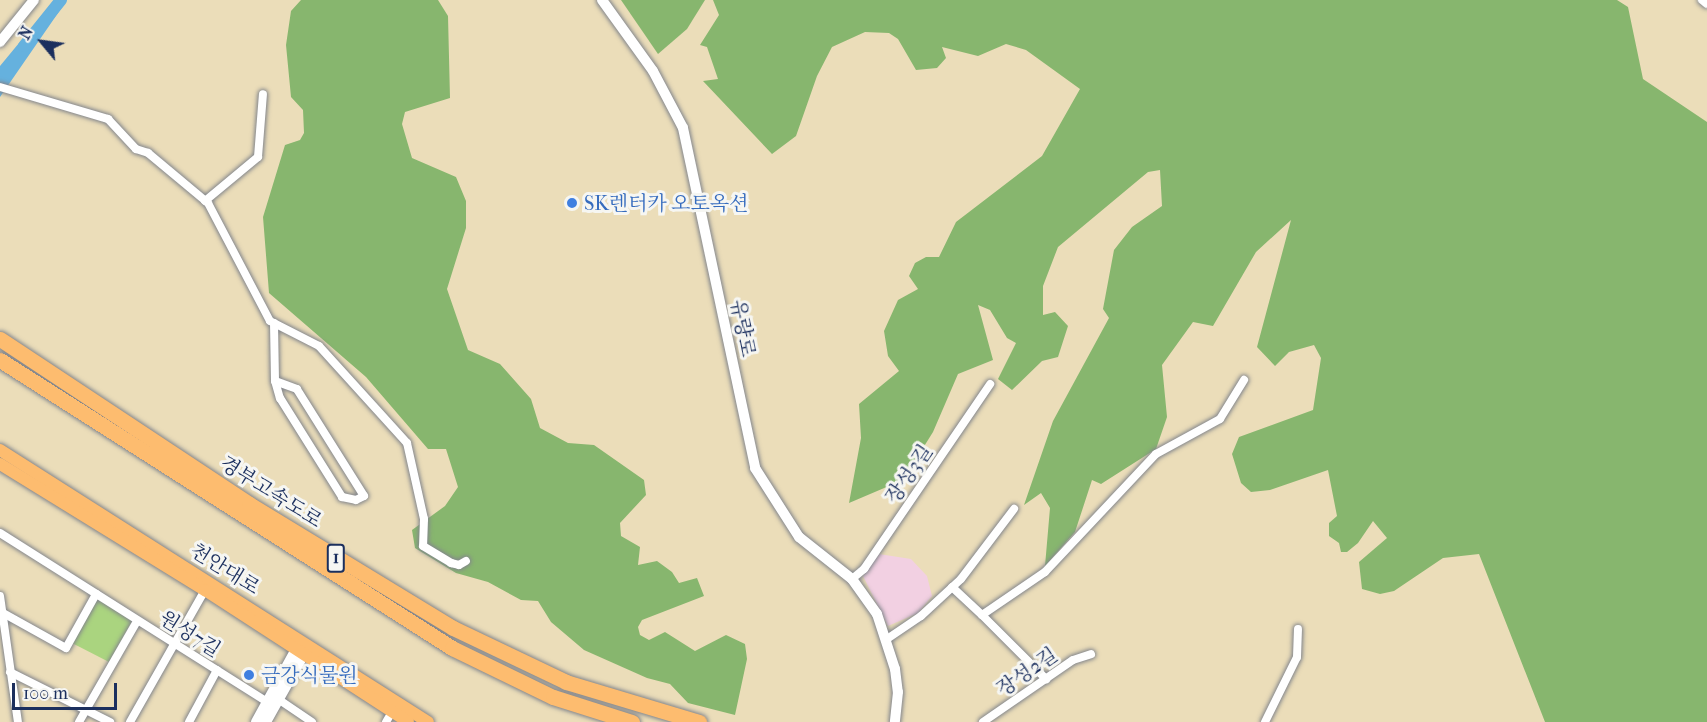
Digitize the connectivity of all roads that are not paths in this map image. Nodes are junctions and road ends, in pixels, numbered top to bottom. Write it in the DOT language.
graph roads {
  1 [pos="34,0"];
  2 [pos="602,0"];
  3 [pos="1702,0"];
  4 [pos="1707,4"];
  5 [pos="0,42"];
  6 [pos="0,87"];
  7 [pos="263,94"];
  8 [pos="205,201"];
  9 [pos="274,323"];
  10 [pos="0,339"];
  11 [pos="0,360"];
  12 [pos="1244,380"];
  13 [pos="275,381"];
  14 [pos="990,384"];
  15 [pos="0,450"];
  16 [pos="0,464"];
  17 [pos="1014,510"];
  18 [pos="0,533"];
  19 [pos="466,561"];
  20 [pos="852,579"];
  21 [pos="952,586"];
  22 [pos="205,590"];
  23 [pos="96,594"];
  24 [pos="0,596"];
  25 [pos="3,614"];
  26 [pos="982,615"];
  27 [pos="137,621"];
  28 [pos="1298,629"];
  29 [pos="887,639"];
  30 [pos="173,642"];
  31 [pos="302,647"];
  32 [pos="1091,654"];
  33 [pos="217,670"];
  34 [pos="10,672"];
  35 [pos="1046,679"];
  36 [pos="278,699"];
  37 [pos="267,702"];
  38 [pos="86,709"];
  39 [pos="389,717"];
  40 [pos="18,722"];
  41 [pos="79,722"];
  42 [pos="110,722"];
  43 [pos="130,722"];
  44 [pos="189,722"];
  45 [pos="256,722"];
  46 [pos="266,722"];
  47 [pos="312,722"];
  48 [pos="408,722"];
  49 [pos="428,722"];
  50 [pos="632,722"];
  51 [pos="699,722"];
  52 [pos="895,722"];
  53 [pos="983,722"];
  54 [pos="1264,722"];
  1 -- 5 [label="street"];
  2 -- 20 [label="street, 유량로"];
  3 -- 4 [label="street"];
  6 -- 8 [label="street"];
  7 -- 8 [label="street"];
  8 -- 9 [label="street"];
  9 -- 13 [label="street"];
  9 -- 19 [label="street"];
  10 -- 51 [label="highway, 경부고속도로 / 1"];
  11 -- 50 [label="highway, 경부고속도로 / 1"];
  12 -- 26 [label="street"];
  13 -- 13 [label="street"];
  14 -- 20 [label="street, 장성3길"];
  15 -- 31 [label="main road, 천안대로"];
  16 -- 22 [label="main road, 천안대로"];
  17 -- 21 [label="street"];
  18 -- 23 [label="street, 원성7길"];
  20 -- 29 [label="street, 유량로"];
  21 -- 26 [label="street"];
  21 -- 29 [label="street"];
  22 -- 30 [label="street"];
  22 -- 31 [label="main road, 천안대로"];
  23 -- 25 [label="street"];
  23 -- 27 [label="street, 원성7길"];
  24 -- 25 [label="street"];
  25 -- 34 [label="street"];
  26 -- 35 [label="street"];
  27 -- 30 [label="street, 원성7길"];
  27 -- 38 [label="street"];
  28 -- 54 [label="street"];
  29 -- 52 [label="street, 유량로"];
  30 -- 33 [label="street, 원성7길"];
  30 -- 43 [label="street"];
  31 -- 36 [label="street"];
  31 -- 37 [label="street"];
  31 -- 39 [label="main road, 천안대로"];
  31 -- 49 [label="main road, 천안대로"];
  32 -- 35 [label="street, 장성2길"];
  33 -- 37 [label="street, 원성7길"];
  33 -- 44 [label="street"];
  34 -- 38 [label="street"];
  34 -- 40 [label="street"];
  35 -- 53 [label="street, 장성2길"];
  36 -- 46 [label="street"];
  36 -- 47 [label="street"];
  37 -- 45 [label="street"];
  38 -- 41 [label="street"];
  38 -- 42 [label="street"];
  39 -- 48 [label="main road, 천안대로"];
}
